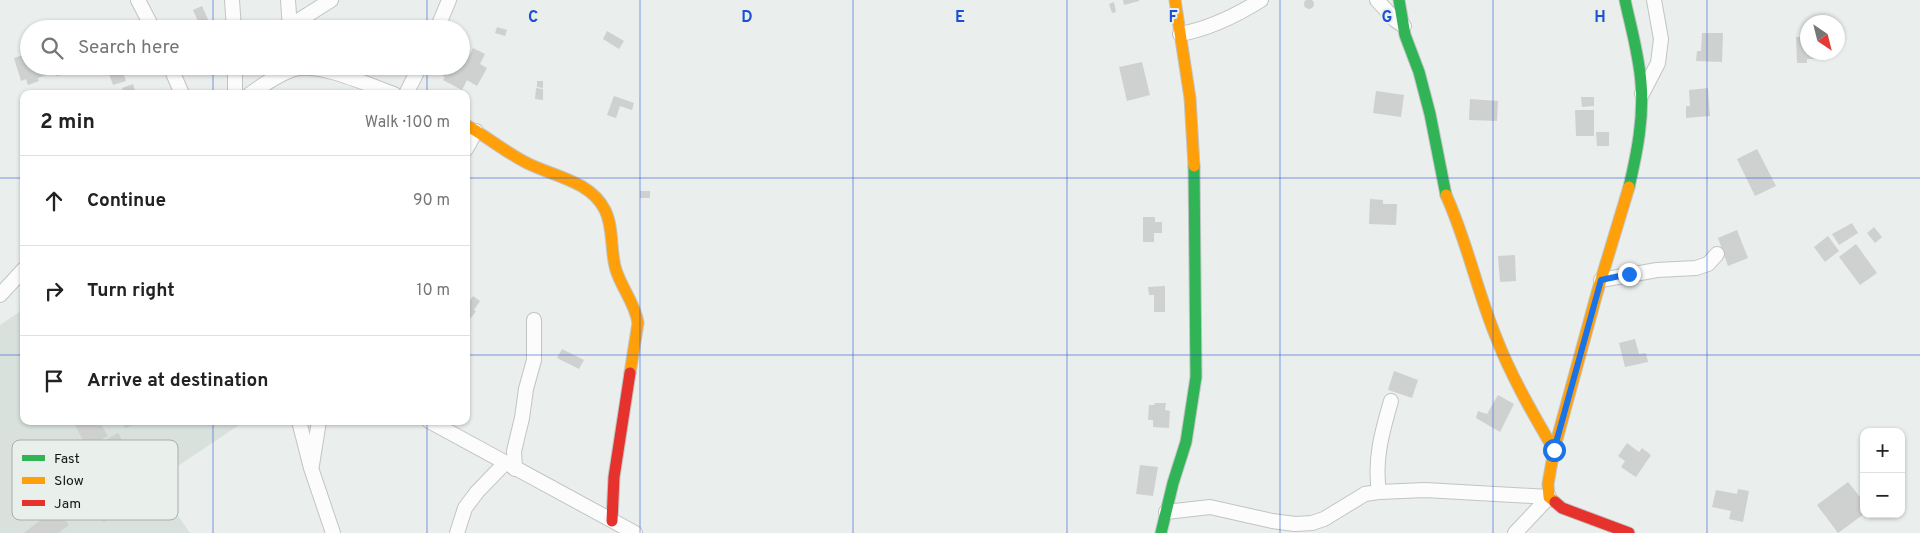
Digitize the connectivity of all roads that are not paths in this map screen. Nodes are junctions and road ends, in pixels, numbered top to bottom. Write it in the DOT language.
graph roads {
  1 [pos="138,0"];
  2 [pos="232,0"];
  3 [pos="288,0"];
  4 [pos="331,0"];
  5 [pos="449,0"];
  6 [pos="1175,0"];
  7 [pos="1261,0"];
  8 [pos="1377,0"];
  9 [pos="1399,0"];
  10 [pos="1625,0"];
  11 [pos="1654,0"];
  12 [pos="148,20"];
  13 [pos="233,20"];
  14 [pos="289,20"];
  15 [pos="301,20"];
  16 [pos="441,20"];
  17 [pos="1404,26"];
  18 [pos="1180,34"];
  19 [pos="174,75"];
  20 [pos="235,75"];
  21 [pos="284,75"];
  22 [pos="339,75"];
  23 [pos="416,75"];
  24 [pos="270,86"];
  25 [pos="180,90"];
  26 [pos="235,90"];
  27 [pos="382,90"];
  28 [pos="408,90"];
  29 [pos="1642,94"];
  30 [pos="471,128"];
  31 [pos="1717,254"];
  32 [pos="20,273"];
  33 [pos="1601,280"];
  34 [pos="0,295"];
  35 [pos="534,320"];
  36 [pos="1391,402"];
  37 [pos="300,425"];
  38 [pos="318,425"];
  39 [pos="436,425"];
  40 [pos="1554,450"];
  41 [pos="510,466"];
  42 [pos="311,468"];
  43 [pos="1380,492"];
  44 [pos="1549,497"];
  45 [pos="1166,512"];
  46 [pos="612,521"];
  47 [pos="333,533"];
  48 [pos="457,533"];
  49 [pos="634,533"];
  50 [pos="1161,533"];
  51 [pos="1515,533"];
  52 [pos="1629,533"];
  1 -- 12 [label="street"];
  2 -- 13 [label="street"];
  3 -- 14 [label="street"];
  4 -- 15 [label="street"];
  5 -- 16 [label="street"];
  6 -- 18 [label="street"];
  7 -- 18 [label="street"];
  8 -- 17 [label="street"];
  9 -- 17 [label="street"];
  10 -- 29 [label="street"];
  11 -- 29 [label="street"];
  17 -- 40 [label="street"];
  18 -- 45 [label="street"];
  19 -- 25 [label="street"];
  20 -- 26 [label="street"];
  21 -- 24 [label="street"];
  22 -- 27 [label="street"];
  23 -- 28 [label="street"];
  29 -- 33 [label="street"];
  30 -- 46 [label="street"];
  31 -- 33 [label="street"];
  32 -- 34 [label="street"];
  33 -- 40 [label="street"];
  35 -- 41 [label="street"];
  36 -- 43 [label="street"];
  37 -- 42 [label="street"];
  38 -- 42 [label="street"];
  39 -- 41 [label="street"];
  40 -- 44 [label="street"];
  41 -- 46 [label="street"];
  41 -- 48 [label="street"];
  42 -- 47 [label="street"];
  43 -- 44 [label="street"];
  43 -- 45 [label="street"];
  44 -- 51 [label="street"];
  44 -- 52 [label="street"];
  45 -- 50 [label="street"];
  46 -- 49 [label="street"];
}
